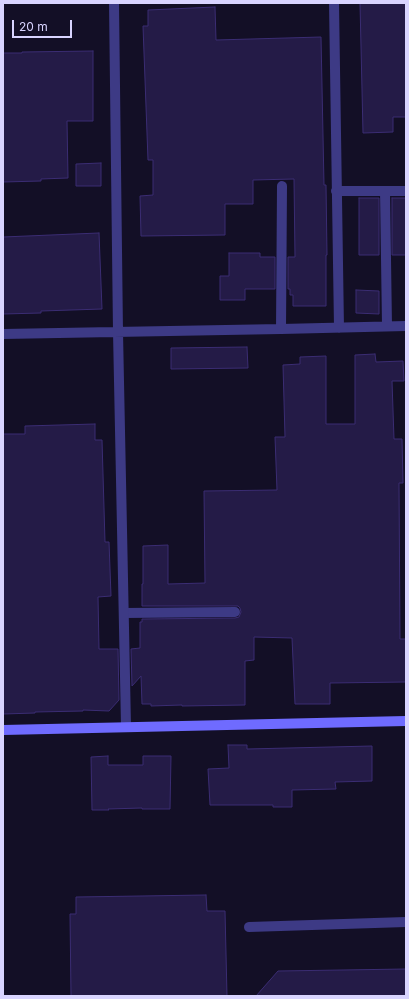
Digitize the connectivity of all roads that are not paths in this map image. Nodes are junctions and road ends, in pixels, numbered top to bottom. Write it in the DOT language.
graph roads {
  1 [pos="114,3"];
  2 [pos="334,3"];
  3 [pos="282,186"];
  4 [pos="336,191"];
  5 [pos="385,191"];
  6 [pos="406,191"];
  7 [pos="387,326"];
  8 [pos="406,326"];
  9 [pos="340,328"];
  10 [pos="281,329"];
  11 [pos="118,332"];
  12 [pos="3,334"];
  13 [pos="236,612"];
  14 [pos="124,613"];
  15 [pos="406,721"];
  16 [pos="126,726"];
  17 [pos="3,730"];
  18 [pos="406,922"];
  19 [pos="249,928"];
  1 -- 11 [label="street"];
  2 -- 4 [label="street"];
  3 -- 10 [label="street"];
  4 -- 5 [label="street"];
  4 -- 9 [label="street"];
  5 -- 6 [label="street"];
  5 -- 7 [label="street"];
  7 -- 8 [label="street"];
  7 -- 9 [label="street"];
  9 -- 10 [label="street"];
  10 -- 11 [label="street"];
  11 -- 12 [label="street"];
  11 -- 14 [label="street"];
  13 -- 14 [label="street"];
  14 -- 16 [label="street"];
  15 -- 16 [label="street"];
  16 -- 17 [label="street"];
  18 -- 19 [label="street"];
}
